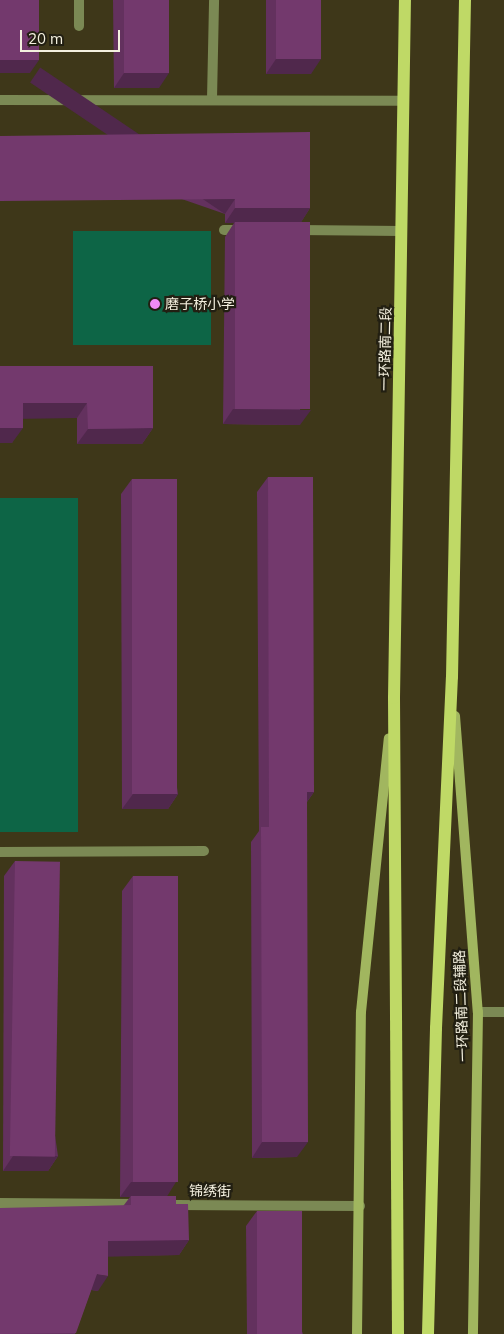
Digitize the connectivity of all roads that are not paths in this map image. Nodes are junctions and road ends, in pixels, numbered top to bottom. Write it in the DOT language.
graph roads {
  1 [pos="79,0"];
  2 [pos="214,0"];
  3 [pos="405,0"];
  4 [pos="464,0"];
  5 [pos="79,26"];
  6 [pos="212,99"];
  7 [pos="0,100"];
  8 [pos="404,101"];
  9 [pos="224,230"];
  10 [pos="254,230"];
  11 [pos="284,230"];
  12 [pos="402,231"];
  13 [pos="452,677"];
  14 [pos="394,698"];
  15 [pos="204,851"];
  16 [pos="0,852"];
  17 [pos="478,1012"];
  18 [pos="504,1012"];
  19 [pos="0,1203"];
  20 [pos="360,1206"];
  21 [pos="357,1334"];
  22 [pos="398,1334"];
  23 [pos="428,1334"];
  24 [pos="473,1334"];
  1 -- 5 [label="street"];
  2 -- 6 [label="street"];
  3 -- 8 [label="main road, 一环路南二段"];
  4 -- 13 [label="main road"];
  6 -- 7 [label="street"];
  6 -- 8 [label="street"];
  8 -- 12 [label="main road, 一环路南二段"];
  9 -- 10 [label="street"];
  11 -- 12 [label="street"];
  12 -- 14 [label="main road, 一环路南二段"];
  13 -- 17 [label="main road, 一环路南二段辅路"];
  13 -- 23 [label="main road"];
  14 -- 20 [label="main road"];
  14 -- 22 [label="main road, 一环路南二段"];
  15 -- 16 [label="street"];
  17 -- 18 [label="street"];
  17 -- 24 [label="main road, 一环路南二段辅路"];
  19 -- 20 [label="street, 锦绣街"];
  20 -- 21 [label="main road"];
}
